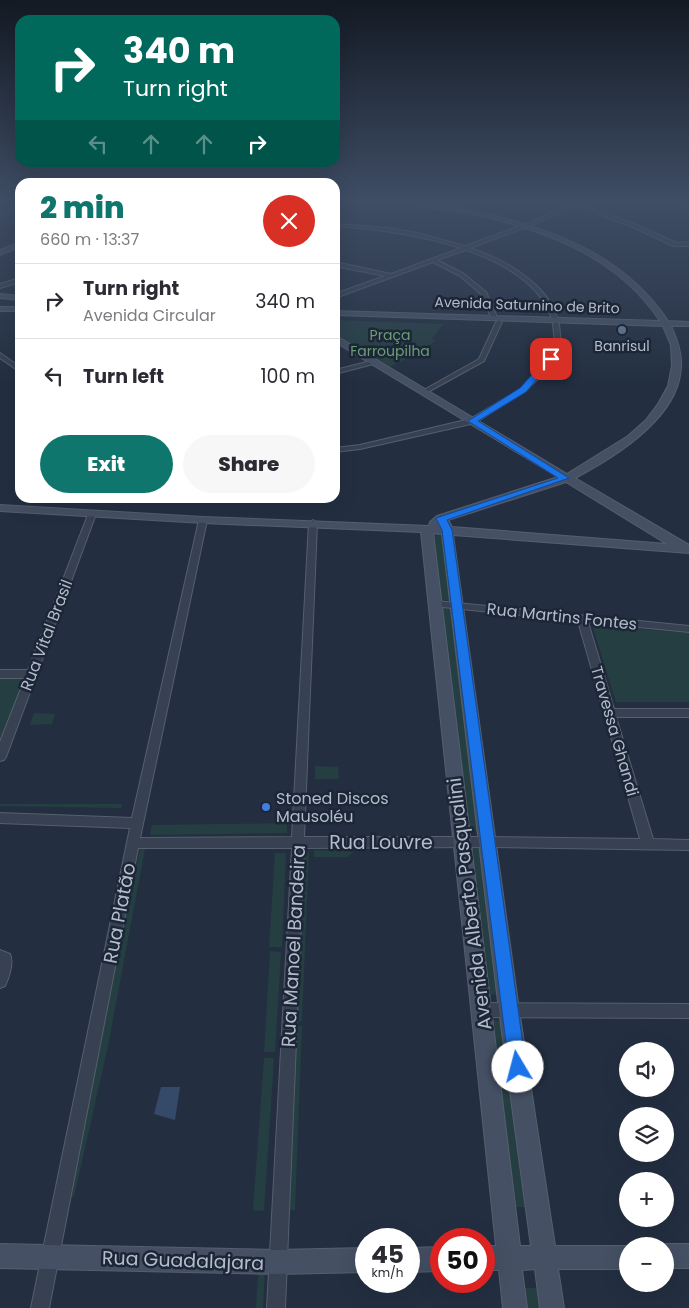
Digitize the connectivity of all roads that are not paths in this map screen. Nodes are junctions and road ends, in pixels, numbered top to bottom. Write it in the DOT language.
graph roads {
  1 [pos="427,262"];
  2 [pos="437,262"];
  3 [pos="497,262"];
  4 [pos="603,262"];
  5 [pos="340,265"];
  6 [pos="390,275"];
  7 [pos="15,282"];
  8 [pos="0,286"];
  9 [pos="340,294"];
  10 [pos="0,296"];
  11 [pos="15,298"];
  12 [pos="0,309"];
  13 [pos="15,309"];
  14 [pos="340,313"];
  15 [pos="340,318"];
  16 [pos="498,319"];
  17 [pos="555,321"];
  18 [pos="666,324"];
  19 [pos="689,324"];
  20 [pos="340,341"];
  21 [pos="0,355"];
  22 [pos="375,362"];
  23 [pos="15,366"];
  24 [pos="340,371"];
  25 [pos="424,392"];
  26 [pos="472,421"];
  27 [pos="340,449"];
  28 [pos="565,478"];
  29 [pos="0,508"];
  30 [pos="92,514"];
  31 [pos="204,520"];
  32 [pos="313,523"];
  33 [pos="434,523"];
  34 [pos="447,530"];
  35 [pos="686,549"];
  36 [pos="436,604"];
  37 [pos="457,606"];
  38 [pos="582,618"];
  39 [pos="689,628"];
  40 [pos="0,674"];
  41 [pos="32,674"];
  42 [pos="609,712"];
  43 [pos="689,713"];
  44 [pos="0,757"];
  45 [pos="0,818"];
  46 [pos="137,823"];
  47 [pos="298,842"];
  48 [pos="461,842"];
  49 [pos="487,842"];
  50 [pos="133,843"];
  51 [pos="648,844"];
  52 [pos="689,844"];
  53 [pos="3,958"];
  54 [pos="0,981"];
  55 [pos="481,1010"];
  56 [pos="510,1010"];
  57 [pos="689,1011"];
  58 [pos="0,1256"];
  59 [pos="51,1256"];
  60 [pos="674,1256"];
  61 [pos="689,1256"];
  62 [pos="619,1257"];
  63 [pos="495,1258"];
  64 [pos="509,1258"];
  65 [pos="544,1258"];
  66 [pos="355,1260"];
  67 [pos="277,1262"];
  68 [pos="40,1308"];
  69 [pos="276,1308"];
  70 [pos="515,1308"];
  71 [pos="552,1308"];
  1 -- 6 [label="street"];
  2 -- 16 [label="street"];
  3 -- 17 [label="street"];
  4 -- 18 [label="main road"];
  5 -- 6 [label="street"];
  6 -- 9 [label="street"];
  7 -- 8 [label="street"];
  10 -- 11 [label="main road"];
  12 -- 13 [label="main road"];
  14 -- 16 [label="main road, Avenida Saturnino de Brito"];
  15 -- 16 [label="main road, Avenida Saturnino de Brito"];
  16 -- 17 [label="main road, Avenida Saturnino de Brito"];
  16 -- 25 [label="street"];
  17 -- 18 [label="main road, Avenida Saturnino de Brito"];
  17 -- 26 [label="street"];
  18 -- 19 [label="main road, Avenida Saturnino de Brito"];
  18 -- 28 [label="main road"];
  20 -- 22 [label="main road"];
  21 -- 23 [label="street"];
  22 -- 24 [label="street"];
  22 -- 25 [label="main road"];
  25 -- 26 [label="main road"];
  26 -- 27 [label="street"];
  26 -- 28 [label="main road"];
  28 -- 33 [label="main road"];
  28 -- 35 [label="main road"];
  29 -- 30 [label="main road"];
  30 -- 31 [label="main road"];
  30 -- 41 [label="street, Rua Vital Brasil"];
  31 -- 32 [label="main road"];
  31 -- 46 [label="street, Rua Platão"];
  32 -- 33 [label="main road"];
  32 -- 47 [label="street, Rua Manoel Bandeira"];
  33 -- 34 [label="main road"];
  33 -- 34 [label="main road, Avenida Alberto Pasqualini"];
  33 -- 36 [label="main road, Avenida Alberto Pasqualini"];
  34 -- 35 [label="main road"];
  34 -- 37 [label="main road, Avenida Alberto Pasqualini"];
  36 -- 37 [label="street, Rua Martins Fontes"];
  36 -- 48 [label="main road, Avenida Alberto Pasqualini"];
  37 -- 38 [label="street, Rua Martins Fontes"];
  37 -- 49 [label="main road, Avenida Alberto Pasqualini"];
  38 -- 39 [label="street, Rua Martins Fontes"];
  38 -- 42 [label="street, Travessa Ghandi"];
  40 -- 41 [label="street"];
  41 -- 44 [label="street, Rua Vital Brasil"];
  42 -- 43 [label="street"];
  42 -- 51 [label="street, Travessa Ghandi"];
  45 -- 46 [label="street"];
  46 -- 50 [label="street, Rua Platão"];
  47 -- 48 [label="street, Rua Louvre"];
  47 -- 50 [label="street, Rua Louvre"];
  47 -- 67 [label="street, Rua Manoel Bandeira"];
  48 -- 49 [label="street, Rua Louvre"];
  48 -- 55 [label="main road, Avenida Alberto Pasqualini"];
  49 -- 51 [label="street, Rua Louvre"];
  49 -- 56 [label="main road, Avenida Alberto Pasqualini"];
  50 -- 59 [label="street, Rua Platão"];
  51 -- 52 [label="street, Rua Louvre"];
  53 -- 54 [label="street"];
  55 -- 56 [label="street"];
  55 -- 64 [label="main road, Avenida Alberto Pasqualini"];
  56 -- 57 [label="street"];
  56 -- 65 [label="main road, Avenida Alberto Pasqualini"];
  58 -- 59 [label="main road, Rua Guadalajara"];
  59 -- 67 [label="main road, Rua Guadalajara"];
  59 -- 68 [label="street, Rua Platão"];
  60 -- 61 [label="main road"];
  62 -- 65 [label="main road"];
  63 -- 64 [label="main road"];
  64 -- 65 [label="main road"];
  64 -- 70 [label="main road, Avenida Alberto Pasqualini"];
  65 -- 71 [label="main road, Avenida Alberto Pasqualini"];
  66 -- 67 [label="main road, Rua Guadalajara"];
  67 -- 69 [label="street, Rua Manoel Bandeira"];
}
